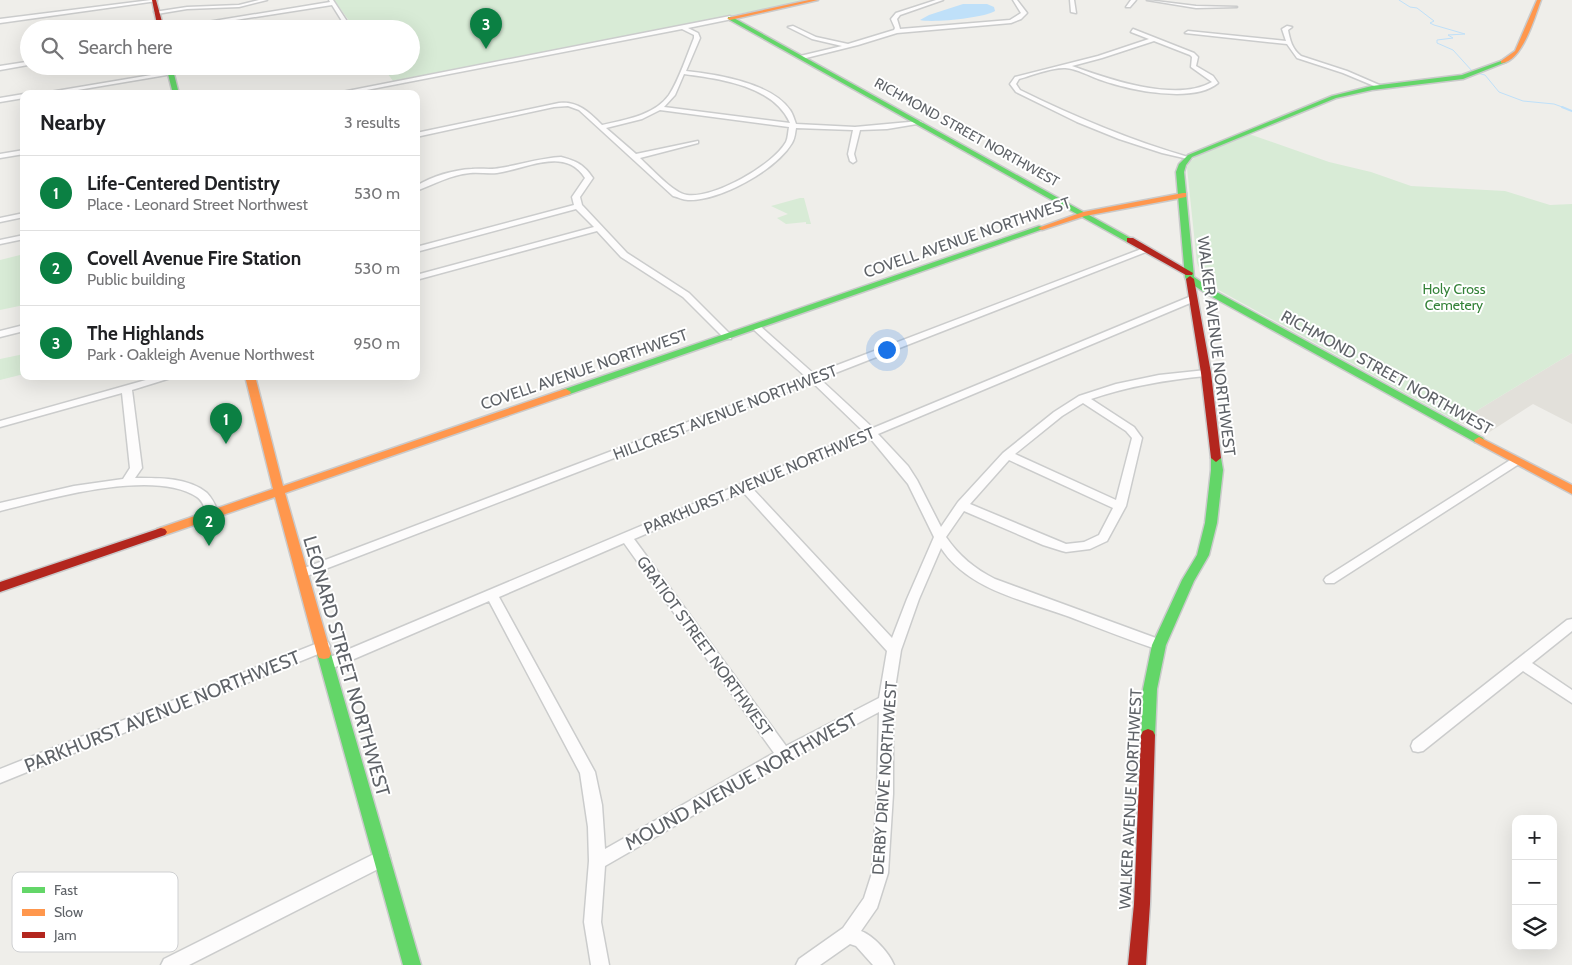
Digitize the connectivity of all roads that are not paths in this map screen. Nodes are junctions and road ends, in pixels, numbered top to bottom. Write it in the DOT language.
graph roads {
  1 [pos="265,0"];
  2 [pos="816,0"];
  3 [pos="941,0"];
  4 [pos="1015,0"];
  5 [pos="1072,0"];
  6 [pos="1134,0"];
  7 [pos="1149,0"];
  8 [pos="1540,0"];
  9 [pos="331,2"];
  10 [pos="155,4"];
  11 [pos="1128,6"];
  12 [pos="1205,7"];
  13 [pos="1235,7"];
  14 [pos="1074,12"];
  15 [pos="1206,14"];
  16 [pos="730,18"];
  17 [pos="159,20"];
  18 [pos="222,20"];
  19 [pos="344,20"];
  20 [pos="0,22"];
  21 [pos="683,27"];
  22 [pos="791,27"];
  23 [pos="1289,27"];
  24 [pos="896,31"];
  25 [pos="1132,31"];
  26 [pos="1188,33"];
  27 [pos="1154,39"];
  28 [pos="1288,43"];
  29 [pos="850,46"];
  30 [pos="799,56"];
  31 [pos="20,65"];
  32 [pos="1065,65"];
  33 [pos="0,68"];
  34 [pos="683,72"];
  35 [pos="143,75"];
  36 [pos="171,75"];
  37 [pos="1381,87"];
  38 [pos="62,90"];
  39 [pos="175,90"];
  40 [pos="356,90"];
  41 [pos="20,97"];
  42 [pos="0,100"];
  43 [pos="660,108"];
  44 [pos="920,123"];
  45 [pos="793,126"];
  46 [pos="601,127"];
  47 [pos="857,129"];
  48 [pos="420,134"];
  49 [pos="696,142"];
  50 [pos="20,153"];
  51 [pos="0,156"];
  52 [pos="634,157"];
  53 [pos="1186,158"];
  54 [pos="853,161"];
  55 [pos="420,186"];
  56 [pos="1183,195"];
  57 [pos="578,206"];
  58 [pos="1083,214"];
  59 [pos="20,216"];
  60 [pos="0,220"];
  61 [pos="600,228"];
  62 [pos="20,238"];
  63 [pos="0,242"];
  64 [pos="420,249"];
  65 [pos="1147,250"];
  66 [pos="1189,275"];
  67 [pos="420,277"];
  68 [pos="1192,299"];
  69 [pos="756,327"];
  70 [pos="20,329"];
  71 [pos="0,334"];
  72 [pos="728,337"];
  73 [pos="1206,373"];
  74 [pos="812,378"];
  75 [pos="158,380"];
  76 [pos="251,380"];
  77 [pos="127,389"];
  78 [pos="1083,398"];
  79 [pos="0,424"];
  80 [pos="871,433"];
  81 [pos="1007,455"];
  82 [pos="1515,461"];
  83 [pos="127,482"];
  84 [pos="745,487"];
  85 [pos="1572,490"];
  86 [pos="279,492"];
  87 [pos="962,505"];
  88 [pos="1120,506"];
  89 [pos="0,507"];
  90 [pos="213,514"];
  91 [pos="626,537"];
  92 [pos="939,539"];
  93 [pos="303,573"];
  94 [pos="1330,580"];
  95 [pos="0,587"];
  96 [pos="492,595"];
  97 [pos="1572,624"];
  98 [pos="1160,645"];
  99 [pos="323,646"];
  100 [pos="894,650"];
  101 [pos="328,664"];
  102 [pos="1523,664"];
  103 [pos="1572,697"];
  104 [pos="886,701"];
  105 [pos="1418,746"];
  106 [pos="784,755"];
  107 [pos="0,776"];
  108 [pos="382,858"];
  109 [pos="597,862"];
  110 [pos="849,934"];
  111 [pos="170,965"];
  112 [pos="412,965"];
  113 [pos="600,965"];
  114 [pos="804,965"];
  115 [pos="885,965"];
  116 [pos="1137,965"];
  1 -- 10 [label="street"];
  2 -- 16 [label="main road"];
  3 -- 24 [label="street"];
  4 -- 24 [label="street"];
  5 -- 14 [label="street"];
  6 -- 11 [label="street"];
  7 -- 12 [label="street"];
  8 -- 37 [label="main road"];
  9 -- 18 [label="street"];
  9 -- 19 [label="street"];
  10 -- 17 [label="main road"];
  10 -- 20 [label="street"];
  12 -- 13 [label="street"];
  12 -- 15 [label="street"];
  16 -- 21 [label="street"];
  16 -- 30 [label="main road, RICHMOND STREET NORTHWEST"];
  21 -- 34 [label="street"];
  21 -- 40 [label="street"];
  22 -- 29 [label="street"];
  23 -- 28 [label="street"];
  24 -- 29 [label="street"];
  25 -- 27 [label="street"];
  26 -- 28 [label="street"];
  27 -- 32 [label="street"];
  27 -- 32 [label="street"];
  28 -- 37 [label="street"];
  29 -- 30 [label="street"];
  30 -- 44 [label="main road, RICHMOND STREET NORTHWEST"];
  31 -- 33 [label="street"];
  32 -- 53 [label="street"];
  34 -- 43 [label="street"];
  34 -- 45 [label="street"];
  35 -- 38 [label="street"];
  36 -- 39 [label="main road"];
  37 -- 53 [label="main road"];
  41 -- 42 [label="street"];
  43 -- 45 [label="street"];
  43 -- 46 [label="street"];
  44 -- 47 [label="street"];
  44 -- 58 [label="main road, RICHMOND STREET NORTHWEST"];
  45 -- 47 [label="street"];
  45 -- 52 [label="street"];
  46 -- 48 [label="street"];
  46 -- 52 [label="street"];
  47 -- 54 [label="street"];
  49 -- 52 [label="street"];
  50 -- 51 [label="street"];
  53 -- 56 [label="main road, WALKER AVENUE NORTHWEST"];
  55 -- 57 [label="street"];
  56 -- 58 [label="main road, COVELL AVENUE NORTHWEST"];
  56 -- 66 [label="main road, WALKER AVENUE NORTHWEST"];
  57 -- 61 [label="street"];
  57 -- 64 [label="street"];
  58 -- 65 [label="main road, RICHMOND STREET NORTHWEST"];
  58 -- 69 [label="main road, COVELL AVENUE NORTHWEST"];
  59 -- 60 [label="street"];
  61 -- 67 [label="street"];
  61 -- 72 [label="street"];
  62 -- 63 [label="street"];
  65 -- 66 [label="main road, RICHMOND STREET NORTHWEST"];
  65 -- 74 [label="street, HILLCREST AVENUE NORTHWEST"];
  66 -- 68 [label="main road, WALKER AVENUE NORTHWEST"];
  66 -- 82 [label="main road, RICHMOND STREET NORTHWEST"];
  68 -- 73 [label="main road, WALKER AVENUE NORTHWEST"];
  68 -- 80 [label="street, PARKHURST AVENUE NORTHWEST"];
  69 -- 72 [label="main road, COVELL AVENUE NORTHWEST"];
  69 -- 74 [label="street"];
  70 -- 71 [label="street"];
  72 -- 86 [label="main road, COVELL AVENUE NORTHWEST"];
  73 -- 78 [label="street, DERBY DRIVE NORTHWEST"];
  73 -- 98 [label="main road, WALKER AVENUE NORTHWEST"];
  74 -- 80 [label="street"];
  74 -- 93 [label="street, HILLCREST AVENUE NORTHWEST"];
  75 -- 77 [label="street"];
  76 -- 86 [label="main road, LEONARD STREET NORTHWEST"];
  77 -- 79 [label="street"];
  77 -- 83 [label="street"];
  78 -- 81 [label="street, DERBY DRIVE NORTHWEST"];
  78 -- 88 [label="street"];
  80 -- 84 [label="street, PARKHURST AVENUE NORTHWEST"];
  80 -- 92 [label="street"];
  81 -- 87 [label="street, DERBY DRIVE NORTHWEST"];
  81 -- 88 [label="street"];
  82 -- 85 [label="main road, RICHMOND STREET NORTHWEST"];
  82 -- 94 [label="street"];
  83 -- 89 [label="street"];
  83 -- 90 [label="street"];
  84 -- 91 [label="street, PARKHURST AVENUE NORTHWEST"];
  84 -- 100 [label="street"];
  86 -- 90 [label="main road, COVELL AVENUE NORTHWEST"];
  86 -- 93 [label="main road, LEONARD STREET NORTHWEST"];
  87 -- 88 [label="street"];
  87 -- 92 [label="street, DERBY DRIVE NORTHWEST"];
  90 -- 95 [label="main road, COVELL AVENUE NORTHWEST"];
  91 -- 96 [label="street, PARKHURST AVENUE NORTHWEST"];
  91 -- 106 [label="street, GRATIOT STREET NORTHWEST"];
  92 -- 98 [label="street"];
  92 -- 100 [label="street, DERBY DRIVE NORTHWEST"];
  93 -- 99 [label="main road, LEONARD STREET NORTHWEST"];
  96 -- 101 [label="street, PARKHURST AVENUE NORTHWEST"];
  96 -- 109 [label="street"];
  97 -- 102 [label="street"];
  98 -- 116 [label="main road, WALKER AVENUE NORTHWEST"];
  99 -- 101 [label="main road, LEONARD STREET NORTHWEST"];
  99 -- 107 [label="street, PARKHURST AVENUE NORTHWEST"];
  100 -- 104 [label="street, DERBY DRIVE NORTHWEST"];
  101 -- 108 [label="main road, LEONARD STREET NORTHWEST"];
  102 -- 103 [label="street"];
  102 -- 105 [label="street"];
  104 -- 106 [label="street, MOUND AVENUE NORTHWEST"];
  104 -- 110 [label="street, DERBY DRIVE NORTHWEST"];
  106 -- 109 [label="street, MOUND AVENUE NORTHWEST"];
  108 -- 111 [label="street"];
  108 -- 112 [label="main road, LEONARD STREET NORTHWEST"];
  109 -- 113 [label="street"];
  110 -- 114 [label="street, DERBY DRIVE NORTHWEST"];
  110 -- 115 [label="street"];
}
